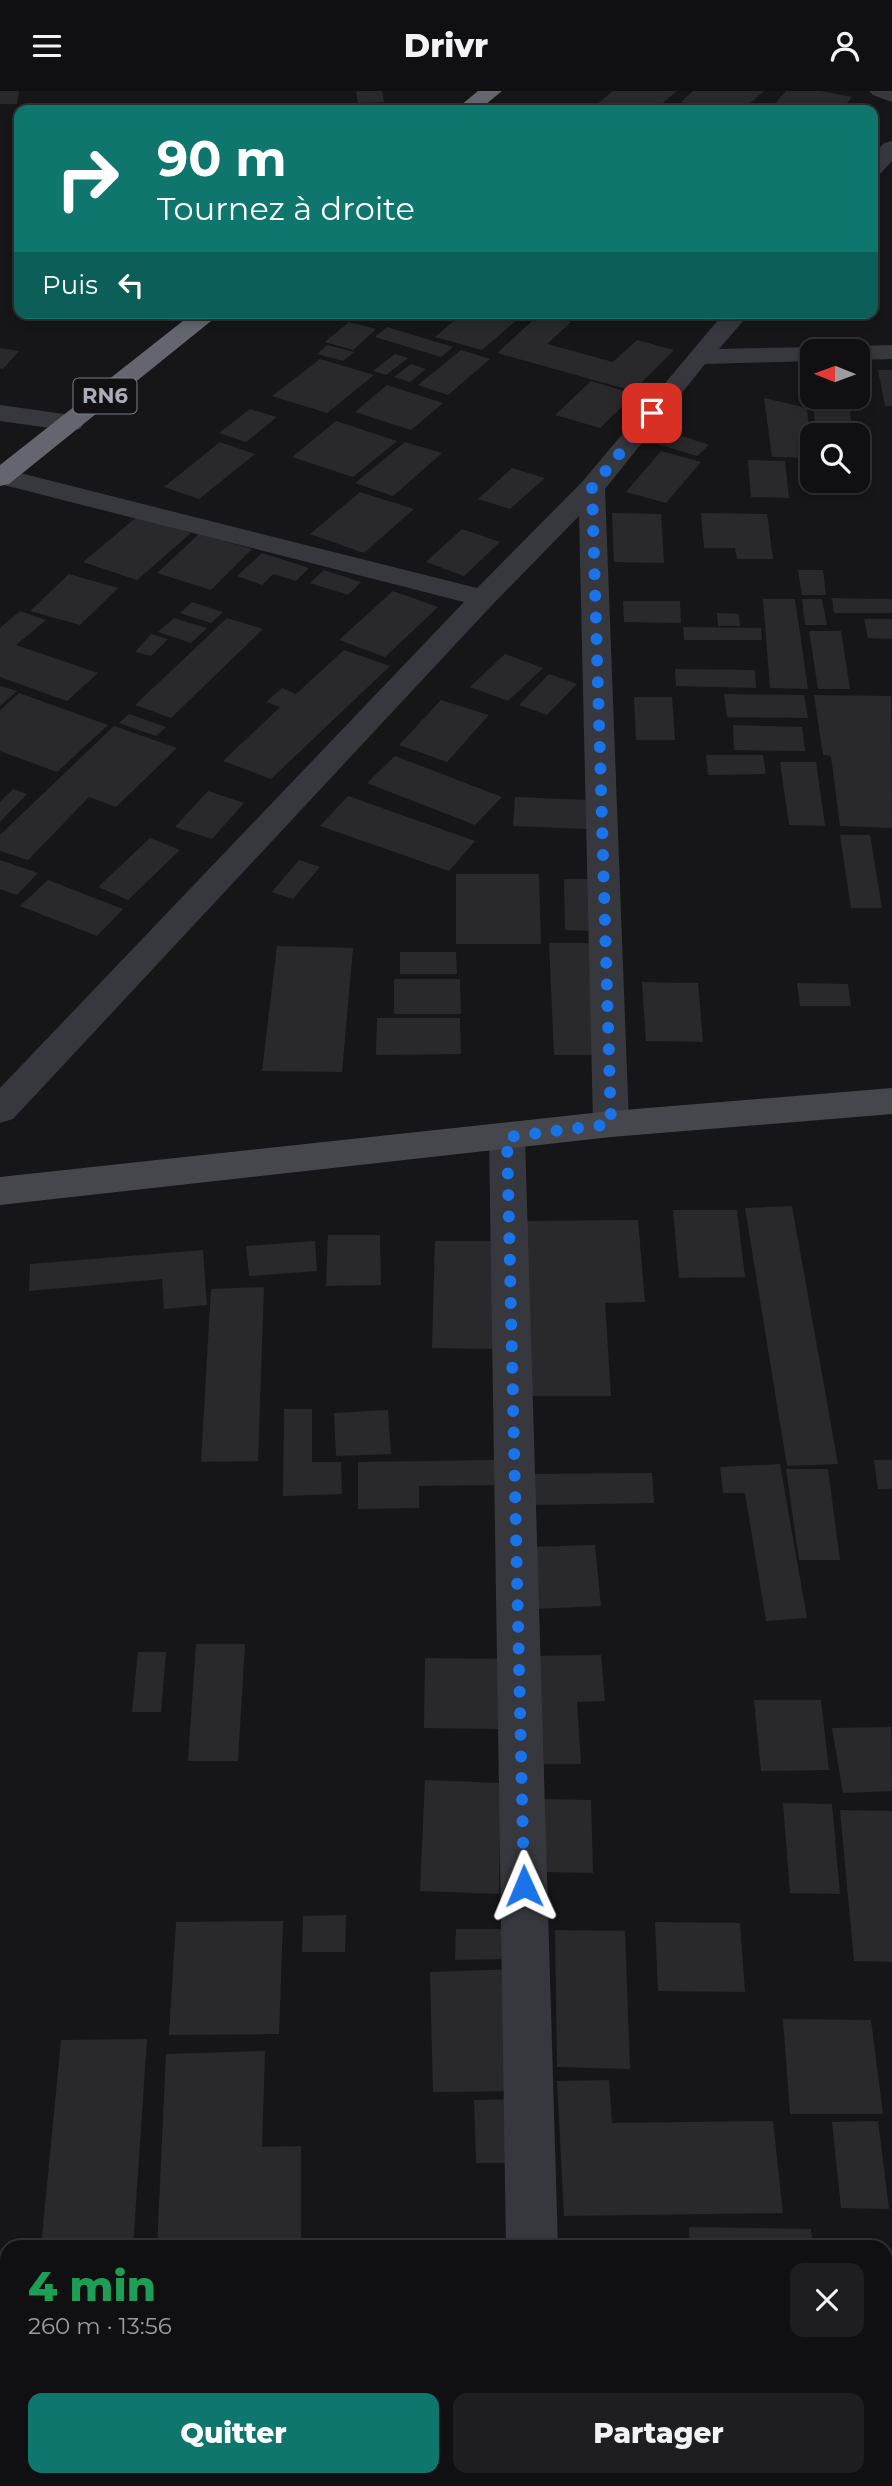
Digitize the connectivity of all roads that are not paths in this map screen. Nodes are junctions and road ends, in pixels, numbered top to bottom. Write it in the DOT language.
graph roads {
  1 [pos="491,91"];
  2 [pos="880,91"];
  3 [pos="892,96"];
  4 [pos="473,105"];
  5 [pos="892,148"];
  6 [pos="878,163"];
  7 [pos="201,319"];
  8 [pos="733,319"];
  9 [pos="892,352"];
  10 [pos="870,353"];
  11 [pos="800,354"];
  12 [pos="698,357"];
  13 [pos="0,413"];
  14 [pos="71,423"];
  15 [pos="1,477"];
  16 [pos="592,488"];
  17 [pos="483,598"];
  18 [pos="892,1101"];
  19 [pos="0,1110"];
  20 [pos="611,1124"];
  21 [pos="507,1137"];
  22 [pos="0,1191"];
  23 [pos="532,2240"];
  1 -- 4 [label="highway"];
  2 -- 3 [label="street"];
  5 -- 6 [label="street"];
  7 -- 14 [label="highway, RN6"];
  8 -- 12 [label="street"];
  9 -- 10 [label="street"];
  11 -- 12 [label="street"];
  12 -- 16 [label="street"];
  13 -- 14 [label="street"];
  14 -- 15 [label="highway, RN6"];
  15 -- 17 [label="street"];
  16 -- 17 [label="street"];
  16 -- 20 [label="street"];
  17 -- 19 [label="street"];
  18 -- 20 [label="street"];
  20 -- 21 [label="street"];
  21 -- 22 [label="street"];
  21 -- 23 [label="street"];
}
